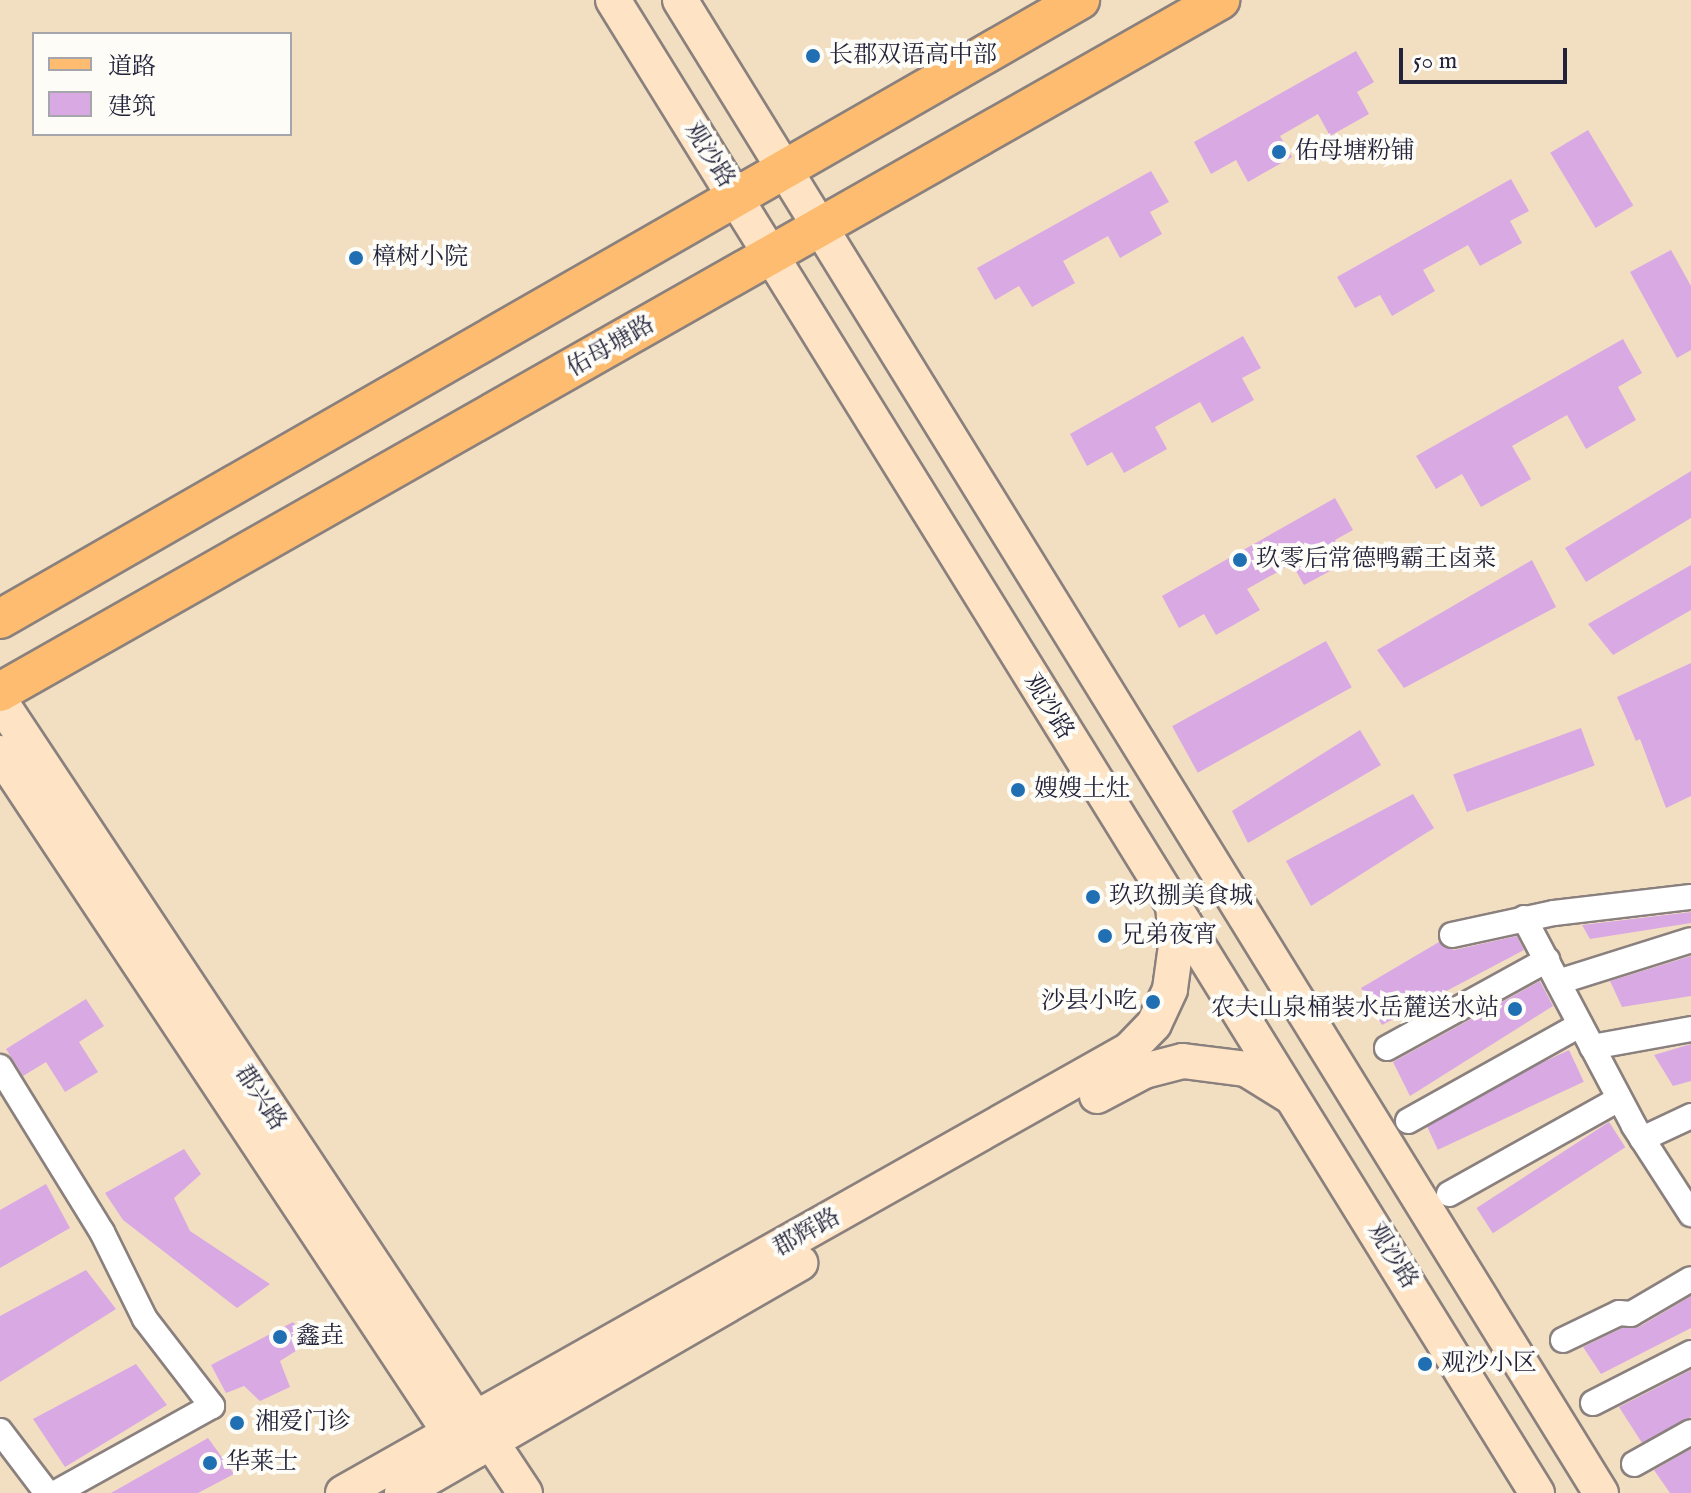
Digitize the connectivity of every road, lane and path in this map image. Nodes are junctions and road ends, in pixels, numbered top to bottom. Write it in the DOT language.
graph roads {
  1 [pos="613,0"];
  2 [pos="680,0"];
  3 [pos="1080,0"];
  4 [pos="1220,0"];
  5 [pos="783,168"];
  6 [pos="735,197"];
  7 [pos="821,228"];
  8 [pos="771,256"];
  9 [pos="0,619"];
  10 [pos="0,692"];
  11 [pos="0,701"];
  12 [pos="0,753"];
  13 [pos="1691,897"];
  14 [pos="1172,903"];
  15 [pos="1524,918"];
  16 [pos="1452,935"];
  17 [pos="1691,940"];
  18 [pos="1552,971"];
  19 [pos="1580,1025"];
  20 [pos="1691,1029"];
  21 [pos="1592,1047"];
  22 [pos="1387,1048"];
  23 [pos="0,1067"];
  24 [pos="1619,1099"];
  25 [pos="1299,1104"];
  26 [pos="1691,1116"];
  27 [pos="1408,1121"];
  28 [pos="1642,1139"];
  29 [pos="1449,1194"];
  30 [pos="1690,1210"];
  31 [pos="1691,1279"];
  32 [pos="1563,1340"];
  33 [pos="1691,1353"];
  34 [pos="1593,1403"];
  35 [pos="0,1431"];
  36 [pos="1691,1432"];
  37 [pos="474,1436"];
  38 [pos="1634,1464"];
  39 [pos="47,1493"];
  40 [pos="56,1493"];
  41 [pos="343,1493"];
  42 [pos="402,1493"];
  43 [pos="506,1493"];
  44 [pos="525,1493"];
  45 [pos="1537,1493"];
  46 [pos="1601,1493"];
  1 -- 6 [label="main road, 观沙路"];
  2 -- 5 [label="main road"];
  3 -- 5 [label="main road"];
  4 -- 7 [label="main road, 佑母塘路"];
  5 -- 6 [label="main road"];
  5 -- 7 [label="main road"];
  6 -- 8 [label="main road, 观沙路"];
  6 -- 9 [label="main road"];
  7 -- 8 [label="main road, 佑母塘路"];
  7 -- 46 [label="main road"];
  8 -- 10 [label="main road, 佑母塘路"];
  8 -- 14 [label="main road, 观沙路"];
  11 -- 37 [label="main road, 郡兴路"];
  12 -- 37 [label="main road, 郡兴路"];
  13 -- 15 [label="street"];
  14 -- 25 [label="main road, 观沙路"];
  14 -- 37 [label="main road, 郡辉路"];
  15 -- 16 [label="street"];
  15 -- 18 [label="street"];
  17 -- 18 [label="street"];
  18 -- 19 [label="street"];
  18 -- 22 [label="street"];
  19 -- 21 [label="street"];
  19 -- 27 [label="street"];
  20 -- 21 [label="street"];
  21 -- 24 [label="street"];
  23 -- 40 [label="street"];
  24 -- 28 [label="street"];
  24 -- 29 [label="street"];
  25 -- 37 [label="main road, 郡辉路"];
  25 -- 45 [label="main road, 观沙路"];
  26 -- 28 [label="street"];
  28 -- 30 [label="street"];
  31 -- 32 [label="street"];
  33 -- 34 [label="street"];
  35 -- 39 [label="street"];
  36 -- 38 [label="street"];
  37 -- 41 [label="main road, 郡辉路"];
  37 -- 42 [label="main road, 郡辉路"];
  37 -- 43 [label="main road, 郡兴路"];
  37 -- 44 [label="main road, 郡兴路"];
}
